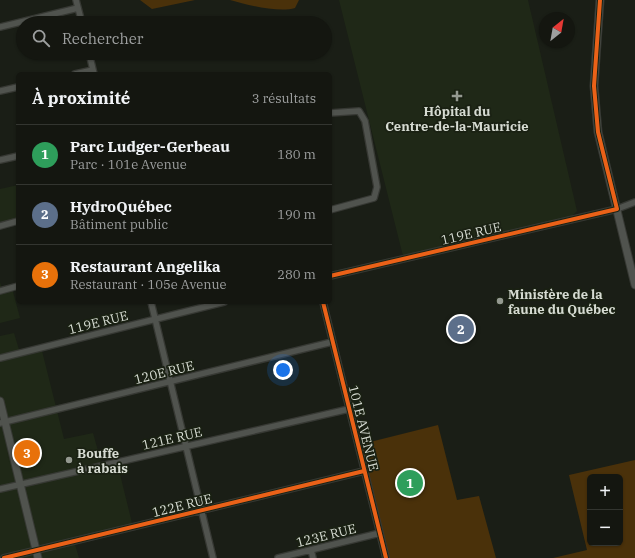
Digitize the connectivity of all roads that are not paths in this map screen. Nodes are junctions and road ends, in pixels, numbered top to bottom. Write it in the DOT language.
graph roads {
  1 [pos="76,0"];
  2 [pos="600,0"];
  3 [pos="78,8"];
  4 [pos="45,16"];
  5 [pos="80,16"];
  6 [pos="16,23"];
  7 [pos="0,27"];
  8 [pos="91,60"];
  9 [pos="94,72"];
  10 [pos="16,87"];
  11 [pos="0,91"];
  12 [pos="332,113"];
  13 [pos="16,156"];
  14 [pos="0,160"];
  15 [pos="635,202"];
  16 [pos="332,209"];
  17 [pos="617,209"];
  18 [pos="16,222"];
  19 [pos="0,226"];
  20 [pos="332,276"];
  21 [pos="635,285"];
  22 [pos="16,287"];
  23 [pos="0,291"];
  24 [pos="151,304"];
  25 [pos="216,304"];
  26 [pos="323,304"];
  27 [pos="155,319"];
  28 [pos="332,342"];
  29 [pos="0,358"];
  30 [pos="170,382"];
  31 [pos="0,401"];
  32 [pos="349,409"];
  33 [pos="3,423"];
  34 [pos="186,446"];
  35 [pos="364,470"];
  36 [pos="20,484"];
  37 [pos="0,489"];
  38 [pos="202,510"];
  39 [pos="380,533"];
  40 [pos="36,550"];
  41 [pos="311,550"];
  42 [pos="4,558"];
  43 [pos="38,558"];
  44 [pos="213,558"];
  45 [pos="278,558"];
  46 [pos="313,558"];
  47 [pos="386,558"];
  1 -- 3 [label="street"];
  2 -- 17 [label="street"];
  3 -- 4 [label="street"];
  3 -- 5 [label="street"];
  6 -- 7 [label="street"];
  8 -- 9 [label="street"];
  10 -- 11 [label="street"];
  12 -- 16 [label="street"];
  13 -- 14 [label="street"];
  15 -- 17 [label="street, 119E RUE"];
  17 -- 20 [label="street, 119E RUE"];
  17 -- 21 [label="street"];
  18 -- 19 [label="street"];
  22 -- 23 [label="street"];
  24 -- 27 [label="street"];
  25 -- 27 [label="street, 119E RUE"];
  26 -- 28 [label="street, 101E AVENUE"];
  27 -- 29 [label="street, 119E RUE"];
  27 -- 30 [label="street"];
  28 -- 30 [label="street, 120E RUE"];
  28 -- 32 [label="street, 101E AVENUE"];
  30 -- 33 [label="street, 120E RUE"];
  30 -- 34 [label="street"];
  31 -- 33 [label="street"];
  32 -- 34 [label="street, 121E RUE"];
  32 -- 35 [label="street, 101E AVENUE"];
  33 -- 36 [label="street"];
  34 -- 36 [label="street, 121E RUE"];
  34 -- 38 [label="street"];
  35 -- 38 [label="street, 122E RUE"];
  35 -- 39 [label="street, 101E AVENUE"];
  36 -- 37 [label="street, 121E RUE"];
  36 -- 40 [label="street"];
  38 -- 40 [label="street, 122E RUE"];
  38 -- 44 [label="street"];
  39 -- 41 [label="street, 123E RUE"];
  39 -- 47 [label="street, 101E AVENUE"];
  40 -- 42 [label="street, 122E RUE"];
  40 -- 43 [label="street"];
  41 -- 45 [label="street, 123E RUE"];
  41 -- 46 [label="street"];
}
